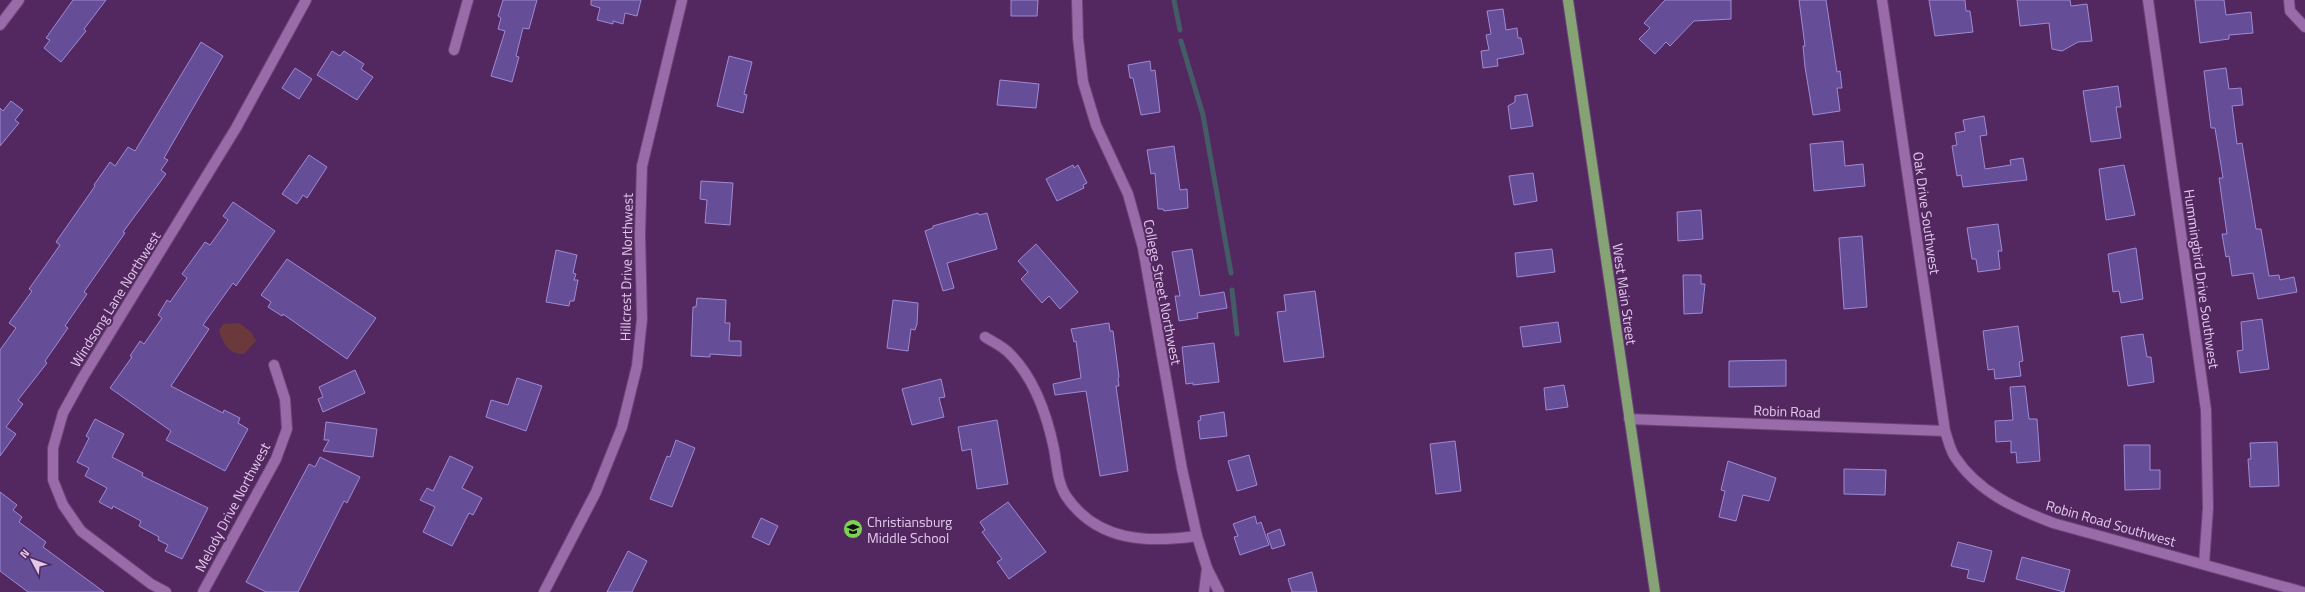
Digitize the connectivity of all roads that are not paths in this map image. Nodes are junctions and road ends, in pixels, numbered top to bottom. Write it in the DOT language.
graph roads {
  1 [pos="19,0"];
  2 [pos="306,0"];
  3 [pos="468,0"];
  4 [pos="682,0"];
  5 [pos="1077,0"];
  6 [pos="1568,0"];
  7 [pos="1882,0"];
  8 [pos="2148,0"];
  9 [pos="2289,0"];
  10 [pos="0,25"];
  11 [pos="2305,27"];
  12 [pos="454,50"];
  13 [pos="985,337"];
  14 [pos="274,365"];
  15 [pos="1629,419"];
  16 [pos="1945,431"];
  17 [pos="1197,536"];
  18 [pos="2204,564"];
  19 [pos="1207,568"];
  20 [pos="166,592"];
  21 [pos="203,592"];
  22 [pos="544,592"];
  23 [pos="1204,592"];
  24 [pos="1219,592"];
  25 [pos="1655,592"];
  26 [pos="2303,592"];
  1 -- 10 [label="street"];
  2 -- 20 [label="street, Windsong Lane Northwest"];
  3 -- 12 [label="street"];
  4 -- 22 [label="street, Hillcrest Drive Northwest"];
  5 -- 17 [label="street, College Street Northwest"];
  6 -- 15 [label="main road, West Main Street"];
  7 -- 16 [label="street, Oak Drive Southwest"];
  8 -- 18 [label="street, Hummingbird Drive Southwest"];
  9 -- 11 [label="street"];
  13 -- 17 [label="street"];
  14 -- 21 [label="street, Melody Drive Northwest"];
  15 -- 16 [label="street, Robin Road"];
  15 -- 25 [label="main road, West Main Street"];
  16 -- 18 [label="street, Robin Road Southwest"];
  17 -- 19 [label="street, College Street Northwest"];
  18 -- 26 [label="street, Robin Road Southwest"];
  19 -- 23 [label="street"];
  19 -- 24 [label="street, College Street Northwest"];
}
